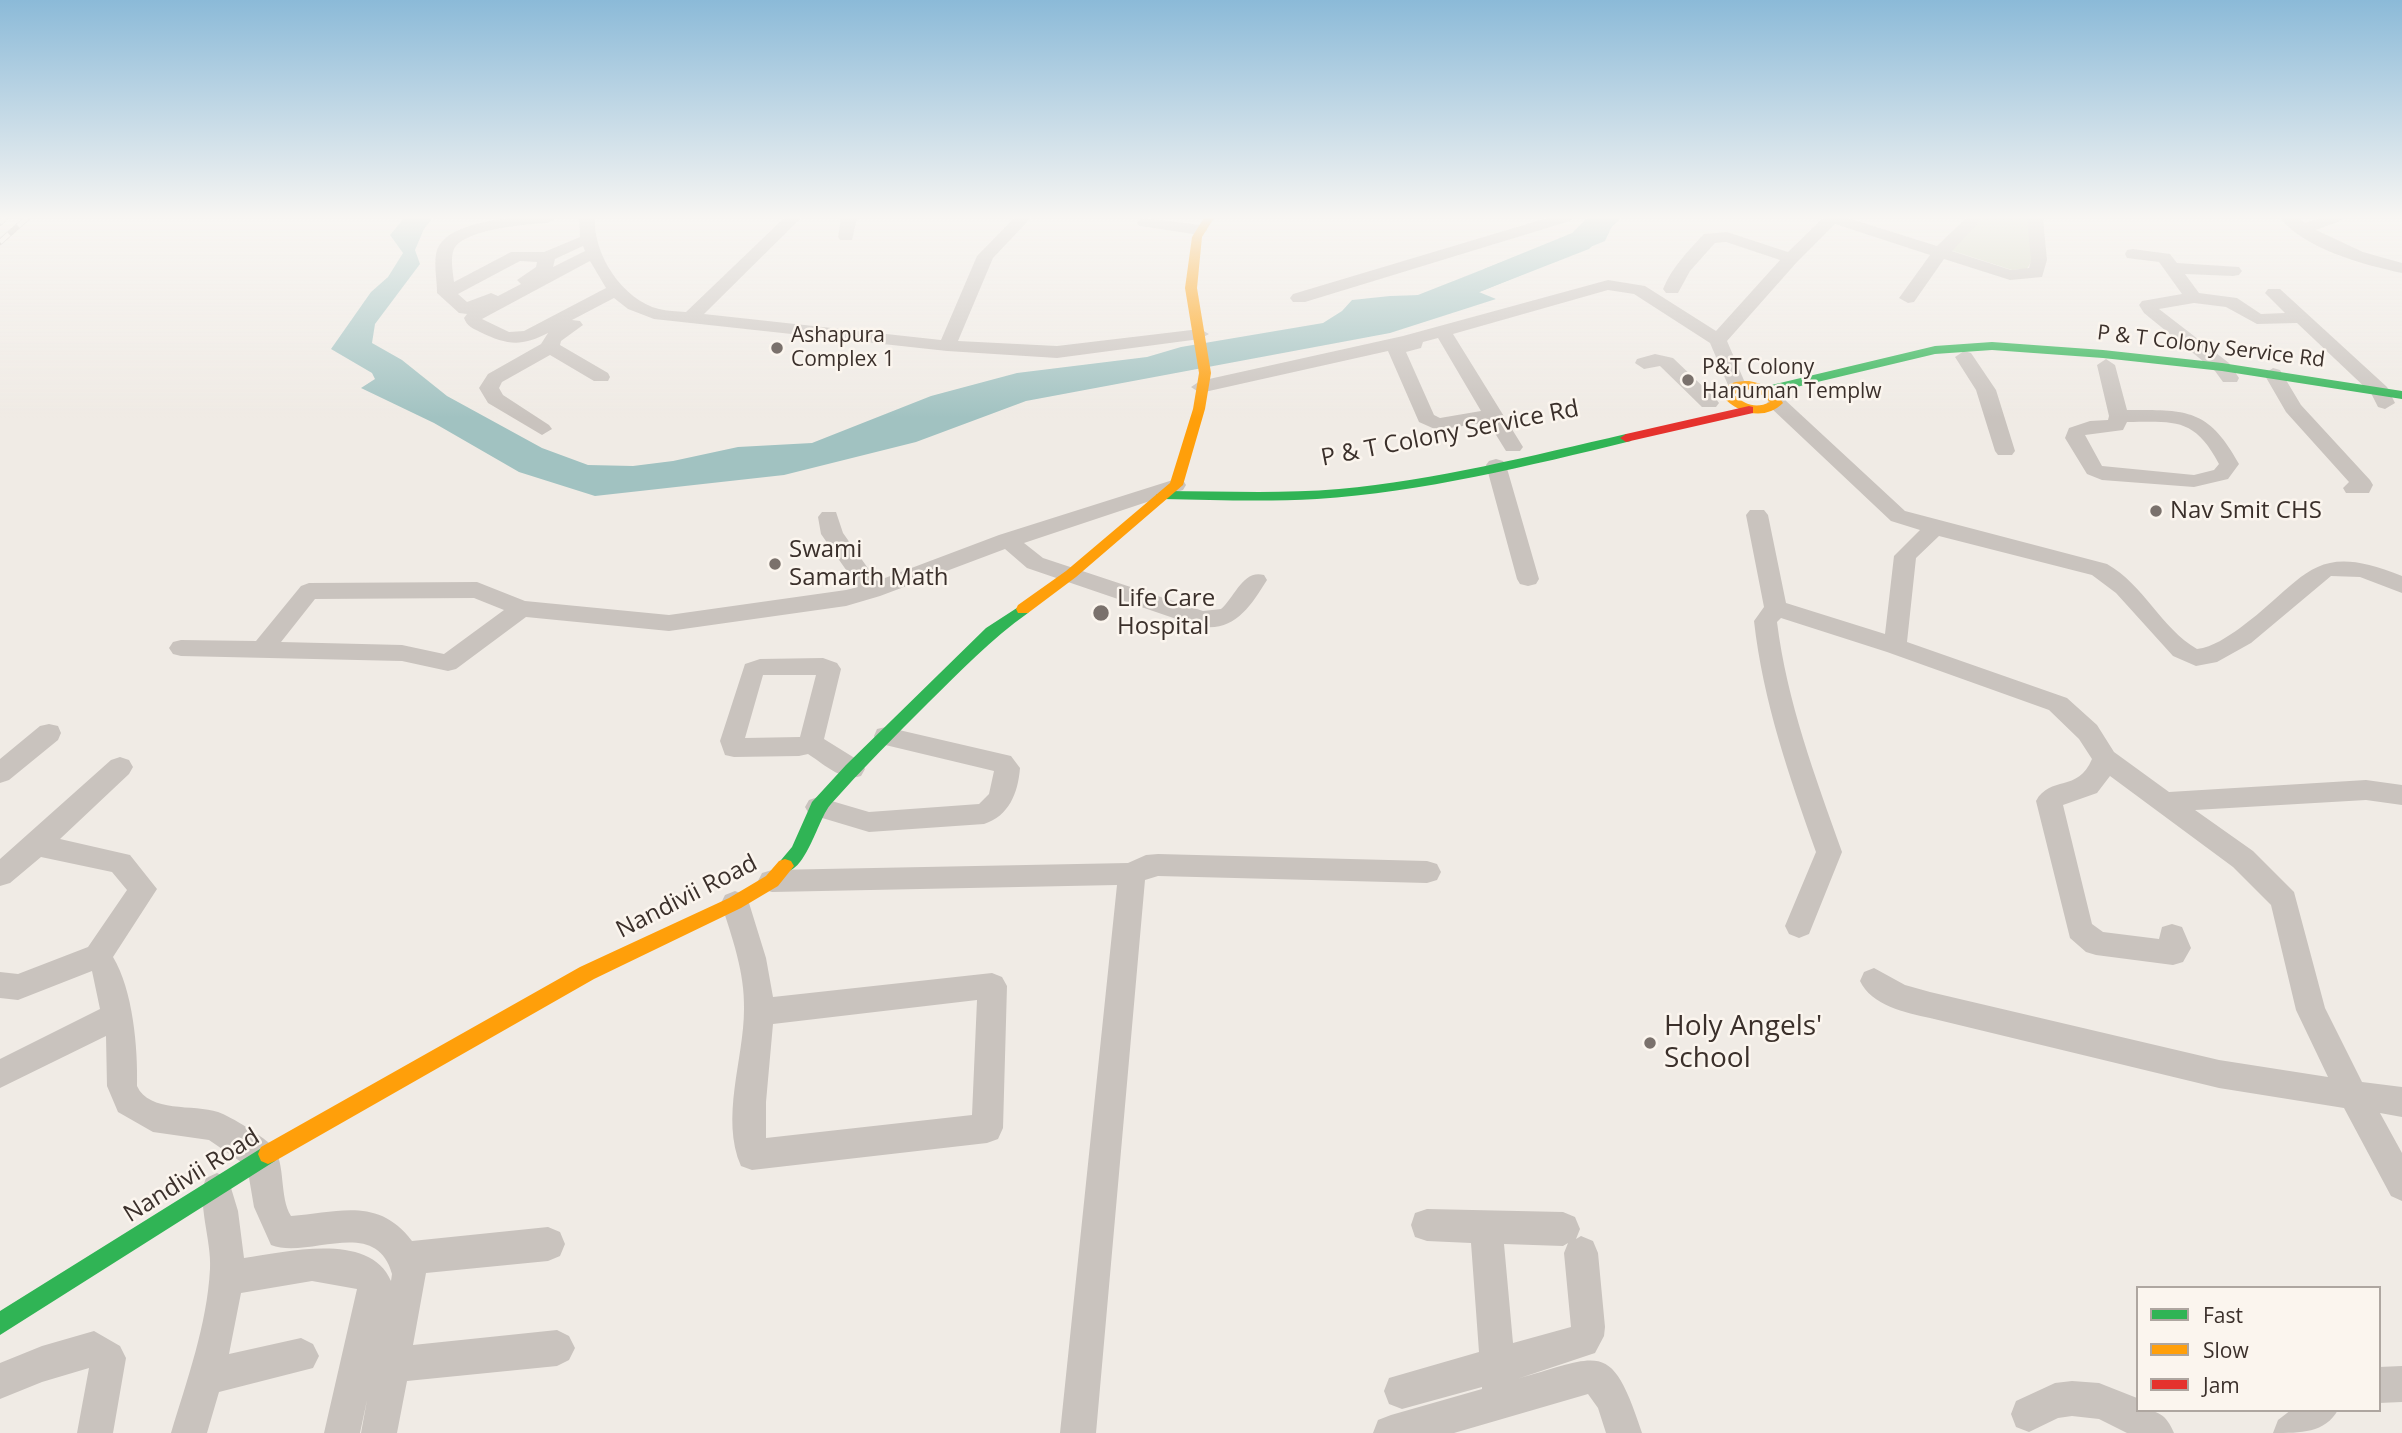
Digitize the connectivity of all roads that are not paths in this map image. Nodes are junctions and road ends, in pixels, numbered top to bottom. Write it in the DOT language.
graph roads {
  1 [pos="446,285"];
  2 [pos="462,285"];
  3 [pos="516,285"];
  4 [pos="526,285"];
  5 [pos="616,285"];
  6 [pos="724,285"];
  7 [pos="973,285"];
  8 [pos="1191,285"];
  9 [pos="1342,285"];
  10 [pos="1675,285"];
  11 [pos="1767,285"];
  12 [pos="1917,285"];
  13 [pos="2184,285"];
  14 [pos="2217,285"];
  15 [pos="1672,289"];
  16 [pos="446,293"];
  17 [pos="621,293"];
  18 [pos="2274,293"];
  19 [pos="1299,298"];
  20 [pos="1908,298"];
  21 [pos="2194,298"];
  22 [pos="2231,302"];
  23 [pos="690,318"];
  24 [pos="2301,318"];
  25 [pos="1200,335"];
  26 [pos="1445,335"];
  27 [pos="1718,340"];
  28 [pos="947,346"];
  29 [pos="550,347"];
  30 [pos="1964,357"];
  31 [pos="1644,363"];
  32 [pos="2106,365"];
  33 [pos="2226,372"];
  34 [pos="601,377"];
  35 [pos="2275,379"];
  36 [pos="1203,380"];
  37 [pos="1733,392"];
  38 [pos="1772,396"];
  39 [pos="2392,399"];
  40 [pos="1709,404"];
  41 [pos="1749,410"];
  42 [pos="1493,415"];
  43 [pos="2119,416"];
  44 [pos="542,429"];
  45 [pos="2005,451"];
  46 [pos="1504,457"];
  47 [pos="2353,488"];
  48 [pos="1170,490"];
  49 [pos="1757,515"];
  50 [pos="829,517"];
  51 [pos="1936,528"];
  52 [pos="1007,540"];
  53 [pos="1071,574"];
  54 [pos="1528,579"];
  55 [pos="1256,580"];
  56 [pos="2402,585"];
  57 [pos="872,591"];
  58 [pos="1776,608"];
  59 [pos="522,609"];
  60 [pos="1895,646"];
  61 [pos="181,648"];
  62 [pos="262,649"];
  63 [pos="49,733"];
  64 [pos="886,736"];
  65 [pos="811,743"];
  66 [pos="2105,759"];
  67 [pos="120,767"];
  68 [pos="852,769"];
  69 [pos="0,773"];
  70 [pos="2402,795"];
  71 [pos="2165,802"];
  72 [pos="818,807"];
  73 [pos="36,845"];
  74 [pos="1427,872"];
  75 [pos="1132,874"];
  76 [pos="0,875"];
  77 [pos="772,881"];
  78 [pos="735,903"];
  79 [pos="1800,926"];
  80 [pos="2172,936"];
  81 [pos="98,956"];
  82 [pos="1874,981"];
  83 [pos="0,985"];
  84 [pos="759,1012"];
  85 [pos="116,1016"];
  86 [pos="0,1074"];
  87 [pos="2353,1095"];
  88 [pos="2402,1102"];
  89 [pos="262,1158"];
  90 [pos="2402,1185"];
  91 [pos="217,1189"];
  92 [pos="1427,1225"];
  93 [pos="1486,1227"];
  94 [pos="323,1228"];
  95 [pos="548,1244"];
  96 [pos="406,1258"];
  97 [pos="312,1264"];
  98 [pos="227,1278"];
  99 [pos="0,1324"];
  100 [pos="557,1348"];
  101 [pos="301,1356"];
  102 [pos="392,1365"];
  103 [pos="1497,1365"];
  104 [pos="206,1377"];
  105 [pos="0,1381"];
  106 [pos="2402,1384"];
  107 [pos="2381,1385"];
  108 [pos="1402,1391"];
  109 [pos="1501,1401"];
  110 [pos="2317,1412"];
  111 [pos="2029,1414"];
  112 [pos="95,1433"];
  113 [pos="190,1433"];
  114 [pos="342,1433"];
  115 [pos="379,1433"];
  116 [pos="1078,1433"];
  117 [pos="1391,1433"];
  118 [pos="1624,1433"];
  119 [pos="2157,1433"];
  120 [pos="2291,1433"];
  1 -- 16 [label="street"];
  2 -- 16 [label="street"];
  3 -- 16 [label="street"];
  4 -- 17 [label="street"];
  5 -- 17 [label="street"];
  6 -- 23 [label="street"];
  7 -- 28 [label="street"];
  8 -- 25 [label="street"];
  9 -- 19 [label="street"];
  10 -- 15 [label="street"];
  11 -- 27 [label="street"];
  12 -- 20 [label="street"];
  13 -- 21 [label="street"];
  14 -- 22 [label="street"];
  17 -- 23 [label="street"];
  17 -- 29 [label="street"];
  18 -- 24 [label="street"];
  21 -- 22 [label="street"];
  21 -- 33 [label="street"];
  22 -- 24 [label="street"];
  23 -- 28 [label="street"];
  24 -- 39 [label="street"];
  25 -- 28 [label="street"];
  25 -- 36 [label="street"];
  26 -- 27 [label="street"];
  26 -- 36 [label="street"];
  26 -- 42 [label="street"];
  26 -- 42 [label="street"];
  27 -- 37 [label="street"];
  29 -- 34 [label="street"];
  29 -- 44 [label="street"];
  30 -- 32 [label="street"];
  30 -- 38 [label="street"];
  30 -- 45 [label="street"];
  31 -- 40 [label="street"];
  32 -- 33 [label="street"];
  32 -- 43 [label="street"];
  33 -- 35 [label="street, P & T Colony Service Rd"];
  33 -- 38 [label="street, P & T Colony Service Rd"];
  35 -- 39 [label="street, P & T Colony Service Rd"];
  35 -- 47 [label="street"];
  36 -- 48 [label="street"];
  37 -- 38 [label="street"];
  37 -- 40 [label="street, P & T Colony Service Rd"];
  37 -- 41 [label="street"];
  38 -- 41 [label="street"];
  38 -- 51 [label="street"];
  40 -- 46 [label="street, P & T Colony Service Rd"];
  41 -- 46 [label="street"];
  42 -- 46 [label="street"];
  43 -- 43 [label="street"];
  46 -- 48 [label="street, P & T Colony Service Rd"];
  46 -- 54 [label="street"];
  48 -- 52 [label="street"];
  48 -- 53 [label="street, Nandivii Road"];
  49 -- 58 [label="street"];
  50 -- 57 [label="street"];
  51 -- 56 [label="street"];
  51 -- 60 [label="street"];
  52 -- 53 [label="street"];
  52 -- 57 [label="street"];
  53 -- 55 [label="street"];
  53 -- 64 [label="street, Nandivii Road"];
  57 -- 59 [label="street"];
  58 -- 60 [label="street"];
  58 -- 79 [label="street"];
  59 -- 62 [label="street"];
  59 -- 62 [label="street"];
  60 -- 66 [label="street"];
  61 -- 62 [label="street"];
  63 -- 69 [label="street"];
  64 -- 68 [label="street, Nandivii Road"];
  64 -- 72 [label="street"];
  65 -- 65 [label="street"];
  65 -- 68 [label="street"];
  66 -- 71 [label="street"];
  66 -- 80 [label="street"];
  67 -- 73 [label="street"];
  68 -- 72 [label="street, Nandivii Road"];
  70 -- 71 [label="street"];
  71 -- 87 [label="street"];
  72 -- 77 [label="street, Nandivii Road"];
  73 -- 76 [label="street"];
  73 -- 81 [label="street"];
  74 -- 75 [label="street"];
  75 -- 77 [label="street"];
  75 -- 116 [label="street"];
  77 -- 78 [label="street, Nandivii Road"];
  78 -- 84 [label="street"];
  78 -- 89 [label="street, Nandivii Road"];
  81 -- 83 [label="street"];
  81 -- 85 [label="street"];
  82 -- 87 [label="street"];
  84 -- 84 [label="street"];
  85 -- 86 [label="street"];
  85 -- 89 [label="street"];
  87 -- 88 [label="street"];
  87 -- 90 [label="street"];
  89 -- 91 [label="street, Nandivii Road"];
  89 -- 94 [label="street"];
  91 -- 98 [label="street"];
  91 -- 99 [label="street, Nandivii Road"];
  92 -- 93 [label="street"];
  93 -- 103 [label="street"];
  93 -- 103 [label="street"];
  94 -- 96 [label="street"];
  94 -- 97 [label="street"];
  95 -- 96 [label="street"];
  96 -- 102 [label="street"];
  97 -- 98 [label="street"];
  97 -- 114 [label="street"];
  98 -- 104 [label="street"];
  100 -- 102 [label="street"];
  101 -- 104 [label="street"];
  102 -- 115 [label="street"];
  103 -- 108 [label="street"];
  103 -- 109 [label="street"];
  104 -- 113 [label="street"];
  105 -- 112 [label="street"];
  106 -- 107 [label="street"];
  109 -- 117 [label="street"];
  109 -- 118 [label="street"];
  110 -- 120 [label="street"];
  111 -- 119 [label="street"];
}
